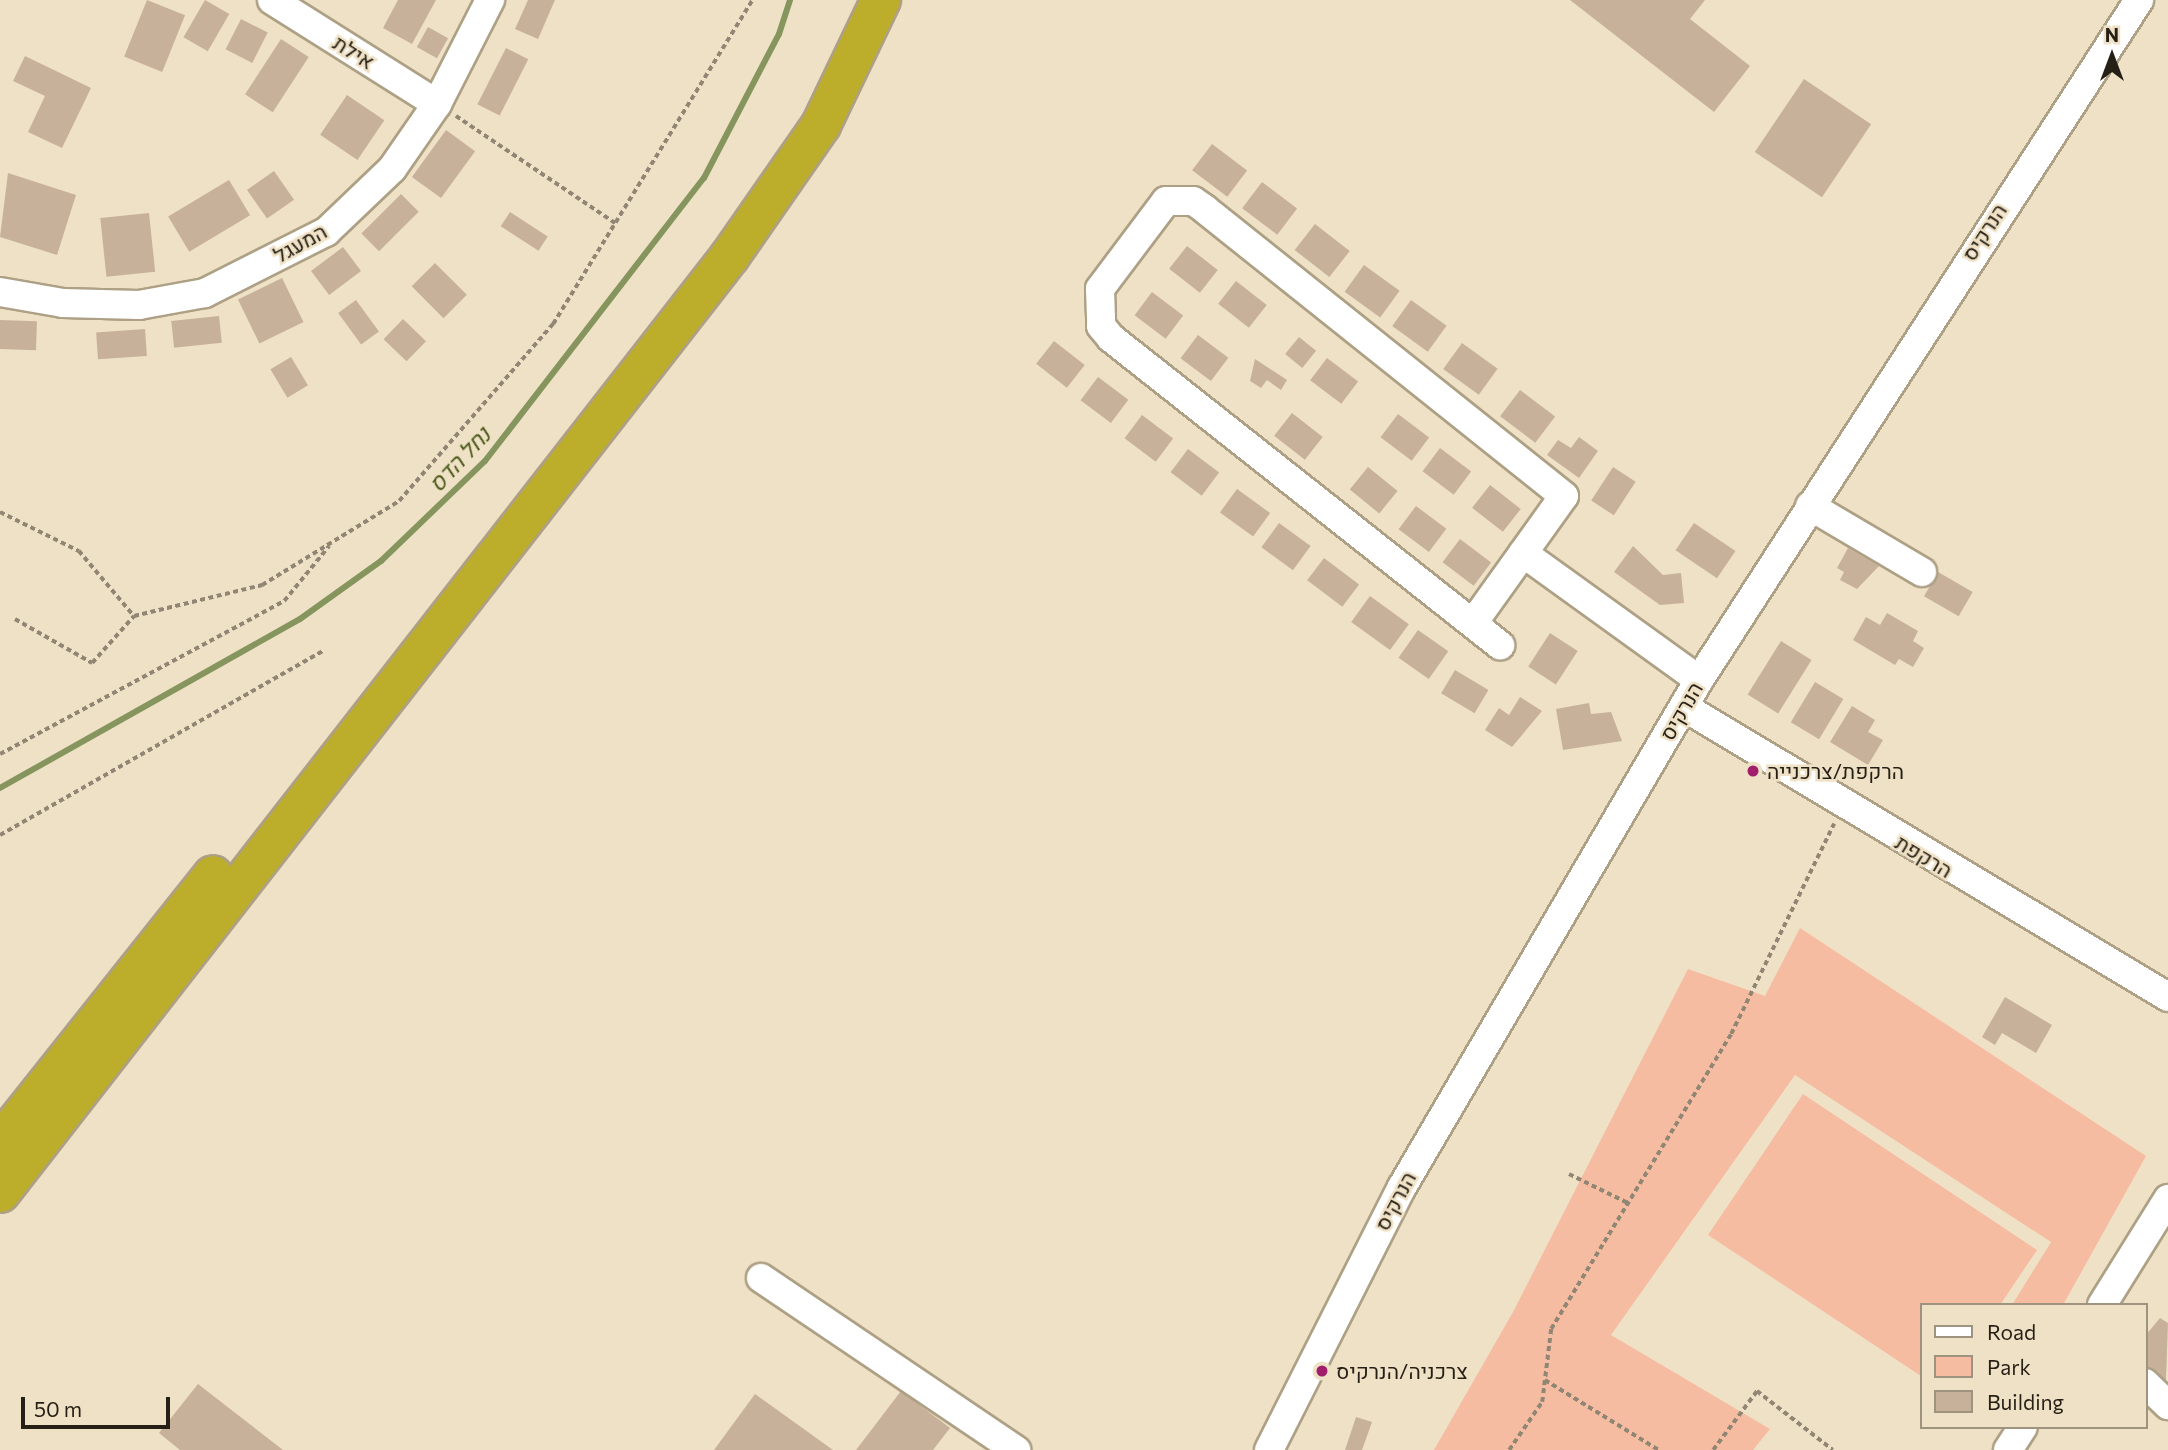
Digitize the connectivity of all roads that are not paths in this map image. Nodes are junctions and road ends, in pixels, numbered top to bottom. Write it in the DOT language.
graph roads {
  1 [pos="272,0"];
  2 [pos="490,0"];
  3 [pos="852,0"];
  4 [pos="881,0"];
  5 [pos="2139,0"];
  6 [pos="437,104"];
  7 [pos="0,292"];
  8 [pos="1810,506"];
  9 [pos="1523,553"];
  10 [pos="1922,572"];
  11 [pos="1474,623"];
  12 [pos="1500,645"];
  13 [pos="1699,680"];
  14 [pos="1684,707"];
  15 [pos="2168,997"];
  16 [pos="0,1143"];
  17 [pos="0,1193"];
  18 [pos="2168,1199"];
  19 [pos="761,1279"];
  20 [pos="2103,1303"];
  21 [pos="2147,1384"];
  22 [pos="2168,1405"];
  23 [pos="2021,1429"];
  24 [pos="1016,1450"];
  25 [pos="1269,1450"];
  26 [pos="2008,1450"];
  1 -- 6 [label="street, אילת"];
  2 -- 6 [label="street, המעגל"];
  3 -- 16 [label="highway"];
  4 -- 17 [label="highway"];
  5 -- 8 [label="street, הנרקיס"];
  6 -- 7 [label="street, המעגל"];
  8 -- 10 [label="street"];
  8 -- 13 [label="street, הנרקיס"];
  9 -- 11 [label="street"];
  9 -- 11 [label="street"];
  9 -- 13 [label="street"];
  11 -- 12 [label="street"];
  13 -- 14 [label="street, הנרקיס"];
  14 -- 15 [label="street, הרקפת"];
  14 -- 25 [label="street, הנרקיס"];
  18 -- 20 [label="street"];
  19 -- 24 [label="street"];
  21 -- 22 [label="street"];
  23 -- 26 [label="street"];
}
